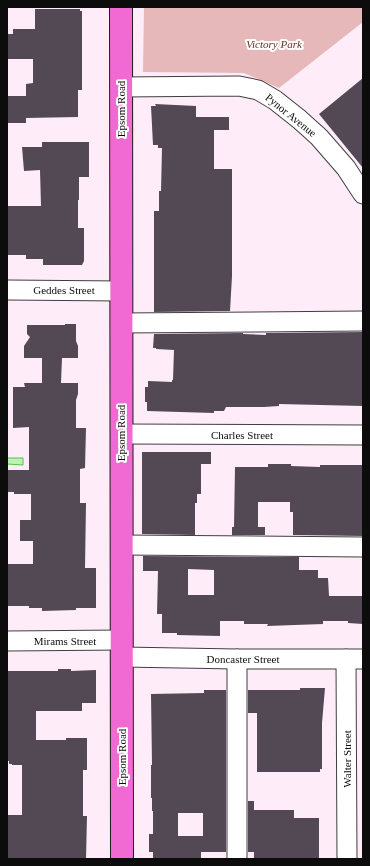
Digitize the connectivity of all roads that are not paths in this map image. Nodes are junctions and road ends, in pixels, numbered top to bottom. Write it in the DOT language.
graph roads {
  1 [pos="121,7"];
  2 [pos="120,87"];
  3 [pos="363,194"];
  4 [pos="7,290"];
  5 [pos="121,291"];
  6 [pos="363,321"];
  7 [pos="121,323"];
  8 [pos="121,434"];
  9 [pos="363,435"];
  10 [pos="121,546"];
  11 [pos="363,547"];
  12 [pos="7,641"];
  13 [pos="122,648"];
  14 [pos="237,659"];
  15 [pos="355,659"];
  16 [pos="355,752"];
  17 [pos="122,859"];
  18 [pos="237,859"];
  19 [pos="347,859"];
  1 -- 2 [label="main road, Epsom Road"];
  2 -- 3 [label="street, Pynor Avenue"];
  2 -- 5 [label="main road, Epsom Road"];
  4 -- 5 [label="street, Geddes Street"];
  5 -- 7 [label="main road, Epsom Road"];
  6 -- 7 [label="street"];
  7 -- 8 [label="main road, Epsom Road"];
  8 -- 9 [label="street, Charles Street"];
  8 -- 10 [label="main road, Epsom Road"];
  10 -- 11 [label="street"];
  10 -- 13 [label="main road, Epsom Road"];
  12 -- 13 [label="street, Mirams Street"];
  13 -- 14 [label="street, Doncaster Street"];
  13 -- 17 [label="main road, Epsom Road"];
  14 -- 15 [label="street, Doncaster Street"];
  14 -- 18 [label="street"];
  15 -- 16 [label="street, Walter Street"];
  16 -- 19 [label="street, Walter Street"];
}
